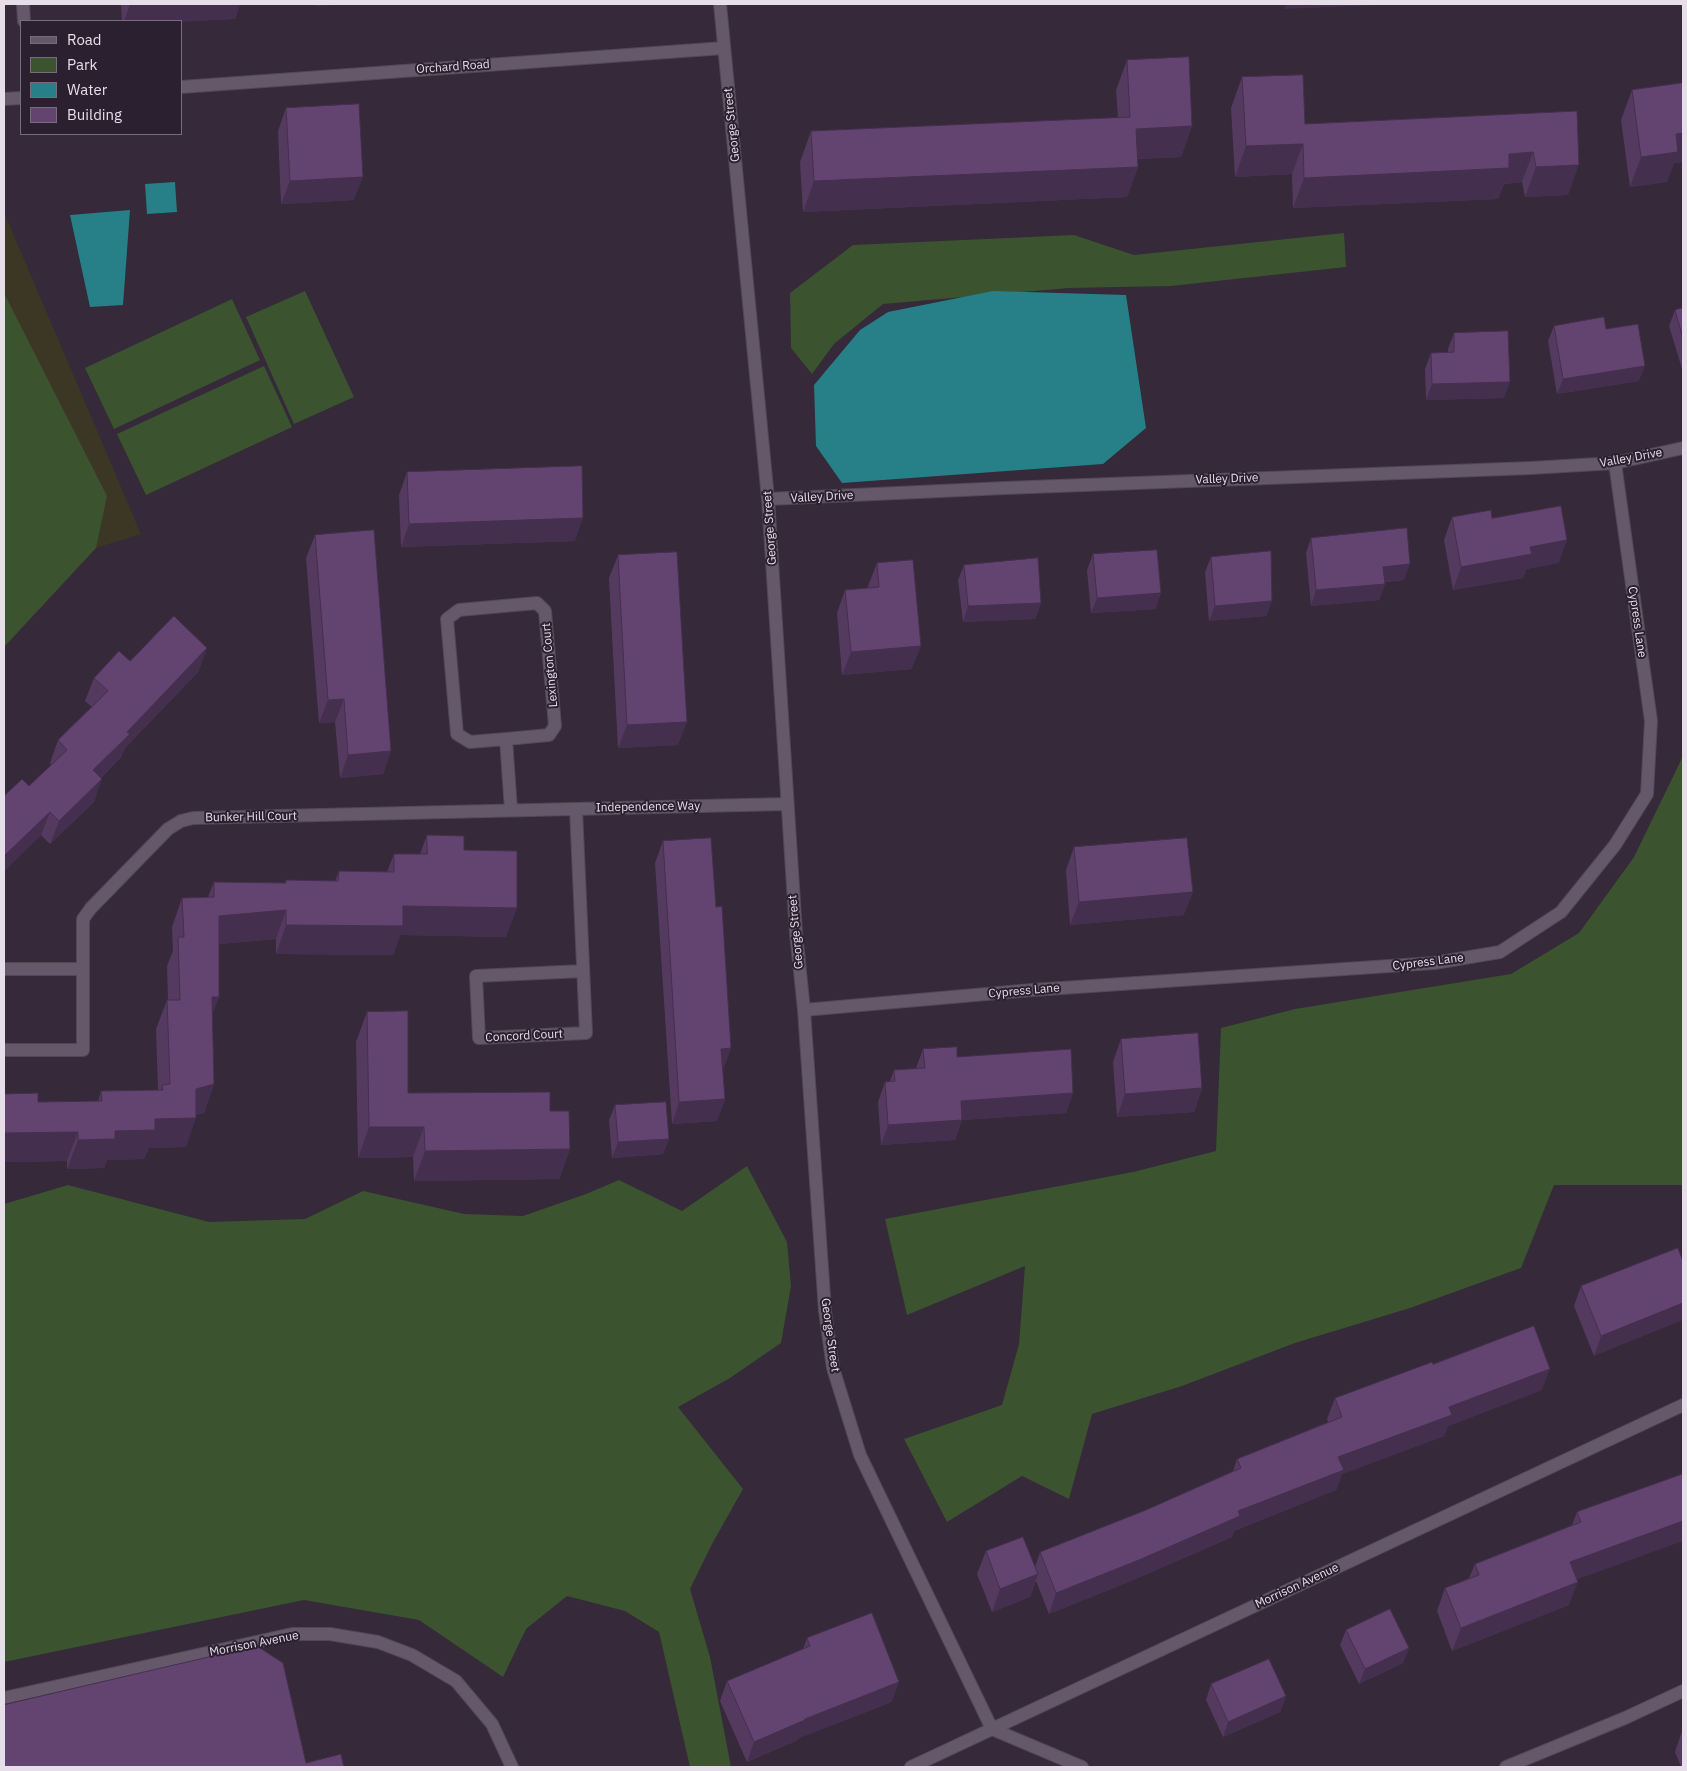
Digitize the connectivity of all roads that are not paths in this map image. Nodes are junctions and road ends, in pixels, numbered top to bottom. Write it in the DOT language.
graph roads {
  1 [pos="23,4"];
  2 [pos="720,4"];
  3 [pos="24,20"];
  4 [pos="724,48"];
  5 [pos="182,87"];
  6 [pos="20,98"];
  7 [pos="4,99"];
  8 [pos="1683,448"];
  9 [pos="1615,463"];
  10 [pos="768,499"];
  11 [pos="506,739"];
  12 [pos="786,804"];
  13 [pos="576,809"];
  14 [pos="510,810"];
  15 [pos="4,969"];
  16 [pos="82,969"];
  17 [pos="584,971"];
  18 [pos="804,1010"];
  19 [pos="4,1050"];
  20 [pos="1683,1405"];
  21 [pos="1683,1691"];
  22 [pos="4,1698"];
  23 [pos="992,1729"];
  24 [pos="512,1767"];
  25 [pos="911,1767"];
  26 [pos="1082,1767"];
  27 [pos="1506,1767"];
  1 -- 3 [label="street"];
  2 -- 4 [label="street, George Street"];
  4 -- 5 [label="street, Orchard Road"];
  4 -- 10 [label="street, George Street"];
  6 -- 7 [label="street"];
  8 -- 9 [label="street, Valley Drive"];
  9 -- 10 [label="street, Valley Drive"];
  9 -- 18 [label="street, Cypress Lane"];
  10 -- 12 [label="street, George Street"];
  11 -- 11 [label="street, Lexington Court"];
  11 -- 14 [label="street"];
  12 -- 13 [label="street, Independence Way"];
  12 -- 18 [label="street, George Street"];
  13 -- 14 [label="street, Independence Way"];
  13 -- 17 [label="street, Concord Court"];
  14 -- 16 [label="street, Bunker Hill Court"];
  15 -- 16 [label="street"];
  16 -- 19 [label="street, Bunker Hill Court"];
  17 -- 17 [label="street, Concord Court"];
  18 -- 23 [label="street, George Street"];
  20 -- 23 [label="street, Morrison Avenue"];
  21 -- 27 [label="street"];
  22 -- 24 [label="street, Morrison Avenue"];
  23 -- 25 [label="street, Morrison Avenue"];
  23 -- 26 [label="street"];
}
